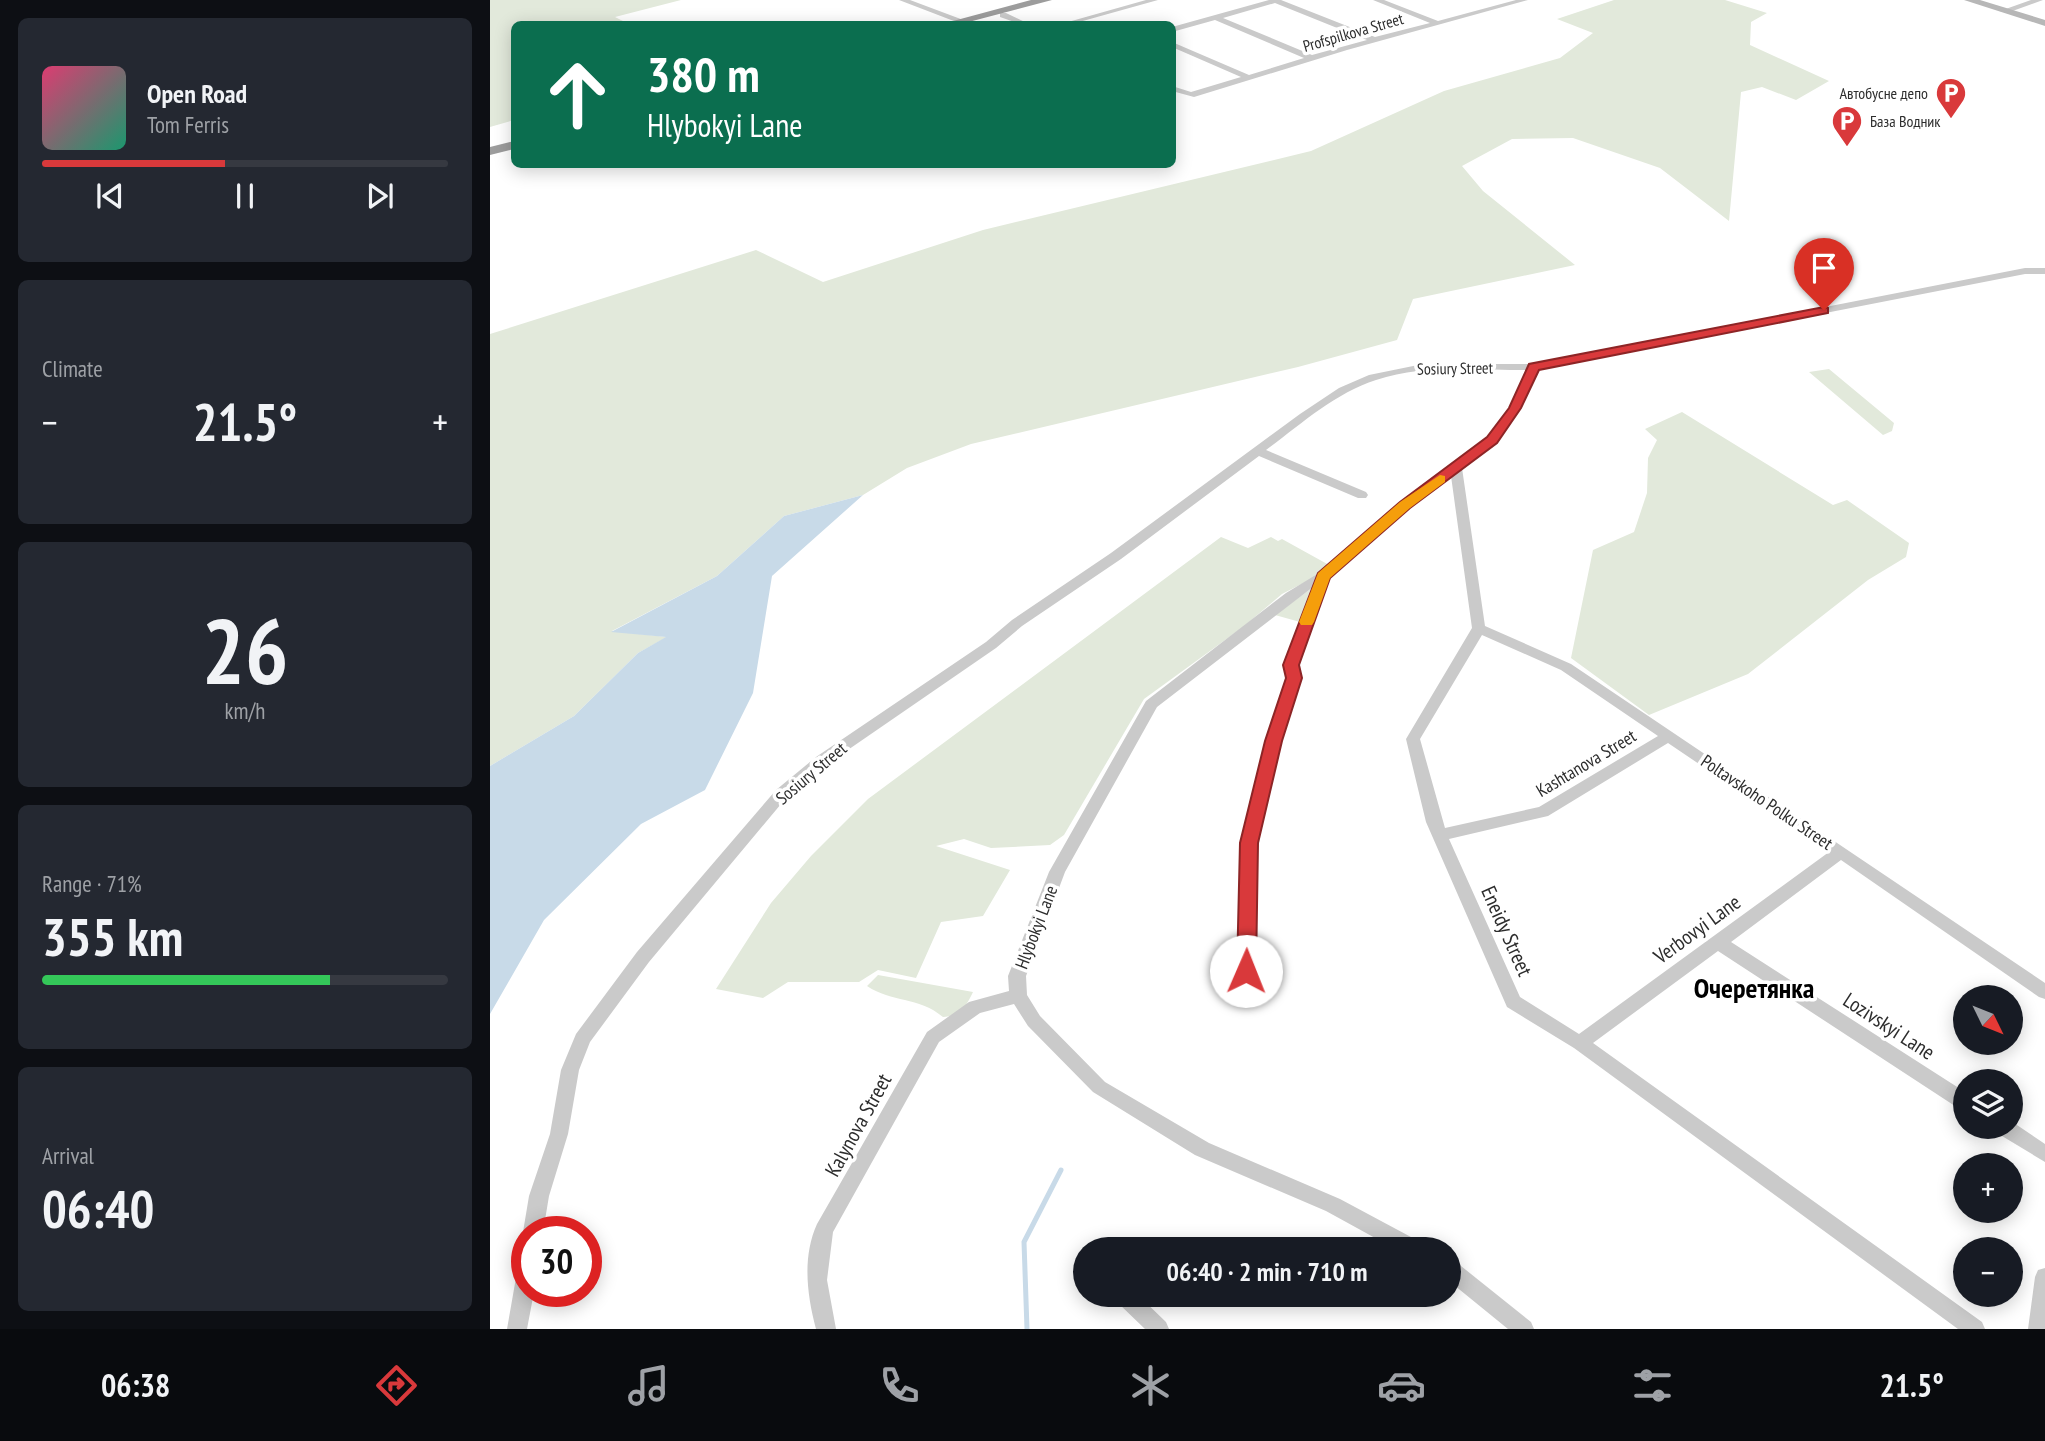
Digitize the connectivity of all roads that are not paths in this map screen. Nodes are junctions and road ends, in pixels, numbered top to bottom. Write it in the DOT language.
graph roads {
  1 [pos="903,0"];
  2 [pos="1046,0"];
  3 [pos="1058,0"];
  4 [pos="1154,0"];
  5 [pos="1276,0"];
  6 [pos="1377,0"];
  7 [pos="1479,0"];
  8 [pos="1524,0"];
  9 [pos="1969,0"];
  10 [pos="2039,0"];
  11 [pos="1498,7"];
  12 [pos="2004,11"];
  13 [pos="1000,14"];
  14 [pos="1215,18"];
  15 [pos="961,21"];
  16 [pos="974,21"];
  17 [pos="1018,21"];
  18 [pos="1076,21"];
  19 [pos="1438,23"];
  20 [pos="2045,23"];
  21 [pos="1176,29"];
  22 [pos="1375,40"];
  23 [pos="1176,46"];
  24 [pos="1312,58"];
  25 [pos="1248,78"];
  26 [pos="1176,89"];
  27 [pos="511,138"];
  28 [pos="490,143"];
  29 [pos="511,146"];
  30 [pos="490,151"];
  31 [pos="2045,271"];
  32 [pos="1534,367"];
  33 [pos="1258,451"];
  34 [pos="1456,467"];
  35 [pos="1362,495"];
  36 [pos="1324,576"];
  37 [pos="1479,628"];
  38 [pos="1668,736"];
  39 [pos="1440,835"];
  40 [pos="1841,852"];
  41 [pos="1718,942"];
  42 [pos="1246,971"];
  43 [pos="2045,992"];
  44 [pos="1018,996"];
  45 [pos="1580,1043"];
  46 [pos="1953,1094"];
  47 [pos="2022,1139"];
  48 [pos="2045,1154"];
  49 [pos="537,1216"];
  50 [pos="1393,1237"];
  51 [pos="2045,1277"];
  52 [pos="1461,1279"];
  53 [pos="521,1307"];
  54 [pos="1136,1307"];
  55 [pos="517,1329"];
  56 [pos="826,1329"];
  57 [pos="1159,1329"];
  58 [pos="1524,1329"];
  59 [pos="1975,1329"];
  60 [pos="2038,1329"];
  1 -- 15 [label="street"];
  2 -- 13 [label="highway"];
  3 -- 13 [label="highway"];
  4 -- 18 [label="street"];
  5 -- 14 [label="street"];
  5 -- 22 [label="street"];
  6 -- 19 [label="street"];
  7 -- 11 [label="street"];
  8 -- 11 [label="street, Profspilkova Street"];
  9 -- 12 [label="main road"];
  10 -- 12 [label="street"];
  11 -- 19 [label="street, Profspilkova Street"];
  12 -- 20 [label="main road"];
  13 -- 16 [label="highway"];
  13 -- 17 [label="street"];
  14 -- 21 [label="street"];
  14 -- 24 [label="street"];
  19 -- 22 [label="street, Profspilkova Street"];
  22 -- 24 [label="street, Profspilkova Street"];
  23 -- 25 [label="street"];
  24 -- 25 [label="street, Profspilkova Street"];
  25 -- 26 [label="street, Profspilkova Street"];
  27 -- 28 [label="highway"];
  29 -- 30 [label="highway"];
  31 -- 32 [label="street, Sosiury Street"];
  32 -- 33 [label="street, Sosiury Street"];
  32 -- 34 [label="street"];
  33 -- 35 [label="street"];
  33 -- 49 [label="street, Sosiury Street"];
  34 -- 36 [label="street, Hlybokyi Lane"];
  34 -- 37 [label="street"];
  36 -- 42 [label="street"];
  36 -- 44 [label="street, Hlybokyi Lane"];
  37 -- 38 [label="street, Poltavskoho Polku Street"];
  37 -- 39 [label="street, Eneidy Street"];
  38 -- 39 [label="street, Kashtanova Street"];
  38 -- 40 [label="street, Poltavskoho Polku Street"];
  39 -- 45 [label="street, Eneidy Street"];
  40 -- 41 [label="street, Verbovyi Lane"];
  40 -- 43 [label="street, Poltavskoho Polku Street"];
  41 -- 45 [label="street, Verbovyi Lane"];
  41 -- 46 [label="street, Lozivskyi Lane"];
  44 -- 50 [label="street"];
  44 -- 56 [label="street, Kalynova Street"];
  45 -- 59 [label="street, Eneidy Street"];
  47 -- 48 [label="street"];
  51 -- 60 [label="street"];
  52 -- 58 [label="street"];
  53 -- 55 [label="street"];
  54 -- 57 [label="street"];
}
